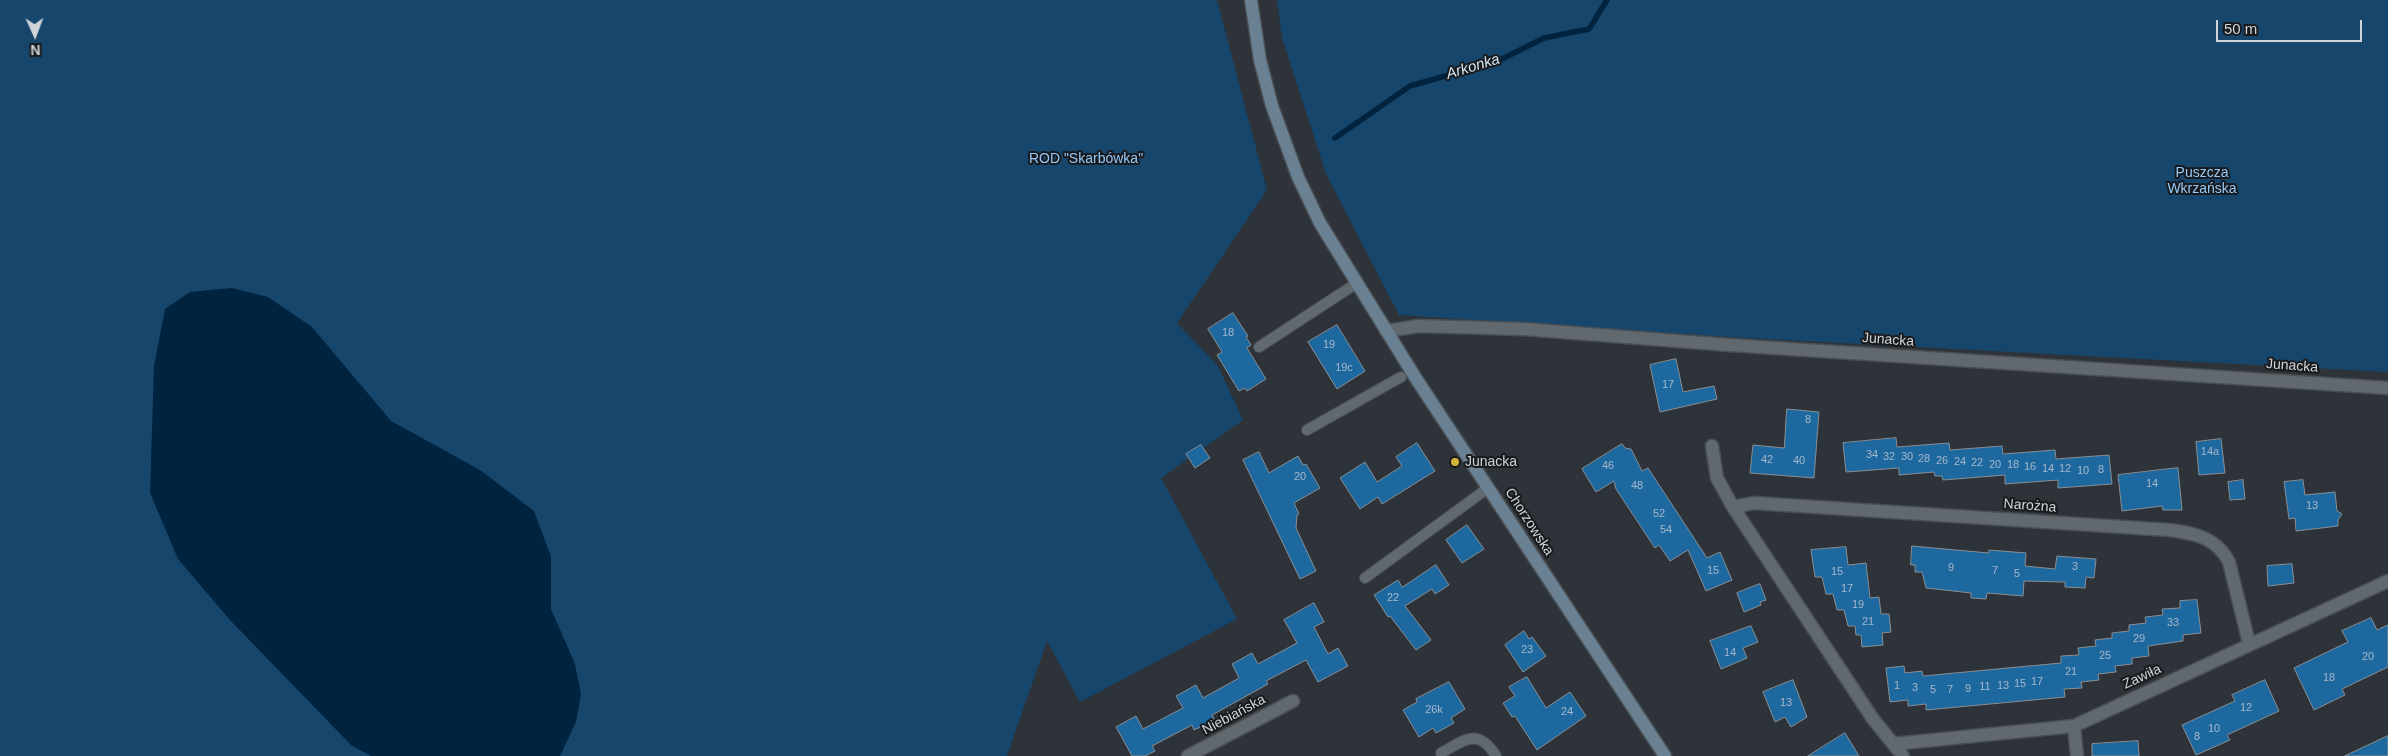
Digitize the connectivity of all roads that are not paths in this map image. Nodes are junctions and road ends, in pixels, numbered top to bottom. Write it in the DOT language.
graph roads {
  1 [pos="1251,0"];
  2 [pos="1357,283"];
  3 [pos="1386,331"];
  4 [pos="1259,348"];
  5 [pos="1401,377"];
  6 [pos="2388,388"];
  7 [pos="1306,430"];
  8 [pos="1712,446"];
  9 [pos="1488,488"];
  10 [pos="1733,507"];
  11 [pos="1365,578"];
  12 [pos="2388,580"];
  13 [pos="2250,643"];
  14 [pos="1293,701"];
  15 [pos="2074,726"];
  16 [pos="1893,744"];
  17 [pos="1441,753"];
  18 [pos="1188,756"];
  19 [pos="1496,756"];
  20 [pos="1665,756"];
  21 [pos="1903,756"];
  22 [pos="2077,756"];
  1 -- 2 [label="street, Chorzowska"];
  2 -- 3 [label="street, Chorzowska"];
  2 -- 4 [label="lane"];
  3 -- 6 [label="street, Junacka"];
  3 -- 9 [label="street, Chorzowska"];
  5 -- 7 [label="lane"];
  8 -- 10 [label="street"];
  9 -- 11 [label="lane"];
  9 -- 20 [label="street, Chorzowska"];
  10 -- 13 [label="street, Narożna"];
  10 -- 16 [label="street"];
  12 -- 13 [label="street, Zawiła"];
  13 -- 15 [label="street, Zawiła"];
  14 -- 18 [label="street, Niebiańska"];
  15 -- 16 [label="street, Zawiła"];
  15 -- 22 [label="street"];
  16 -- 21 [label="street"];
  17 -- 19 [label="lane"];
}
